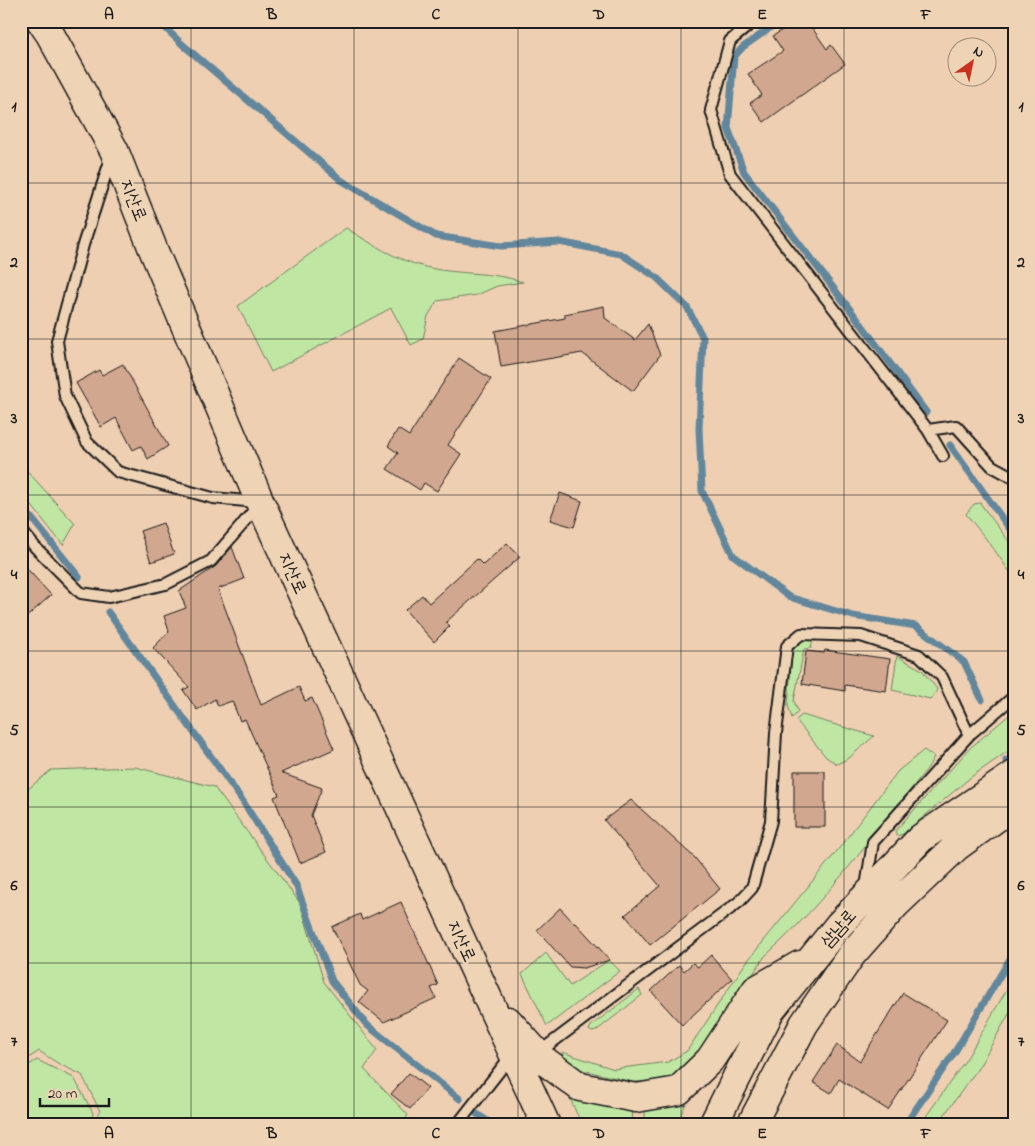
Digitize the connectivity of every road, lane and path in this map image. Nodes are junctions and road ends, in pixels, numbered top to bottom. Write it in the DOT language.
graph roads {
  1 [pos="41,21"];
  2 [pos="754,21"];
  3 [pos="114,150"];
  4 [pos="928,430"];
  5 [pos="943,456"];
  6 [pos="1014,478"];
  7 [pos="260,502"];
  8 [pos="21,530"];
  9 [pos="1011,699"];
  10 [pos="969,735"];
  11 [pos="1011,777"];
  12 [pos="1010,808"];
  13 [pos="864,898"];
  14 [pos="812,958"];
  15 [pos="523,1058"];
  16 [pos="752,1122"];
  17 [pos="457,1125"];
  18 [pos="528,1125"];
  19 [pos="546,1125"];
  20 [pos="713,1125"];
  1 -- 3 [label="main road, 지산로"];
  2 -- 4 [label="lane"];
  3 -- 7 [label="main road, 지산로"];
  3 -- 7 [label="lane"];
  4 -- 5 [label="lane"];
  4 -- 6 [label="lane"];
  7 -- 8 [label="lane"];
  7 -- 15 [label="main road, 지산로"];
  9 -- 10 [label="lane"];
  10 -- 13 [label="lane"];
  10 -- 15 [label="lane"];
  11 -- 13 [label="main road, 삼남로"];
  12 -- 16 [label="main road, 삼남로"];
  13 -- 14 [label="main road, 삼남로"];
  14 -- 15 [label="main road"];
  14 -- 20 [label="main road, 삼남로"];
  15 -- 17 [label="lane"];
  15 -- 18 [label="main road"];
  15 -- 19 [label="main road, 지산로"];
}
